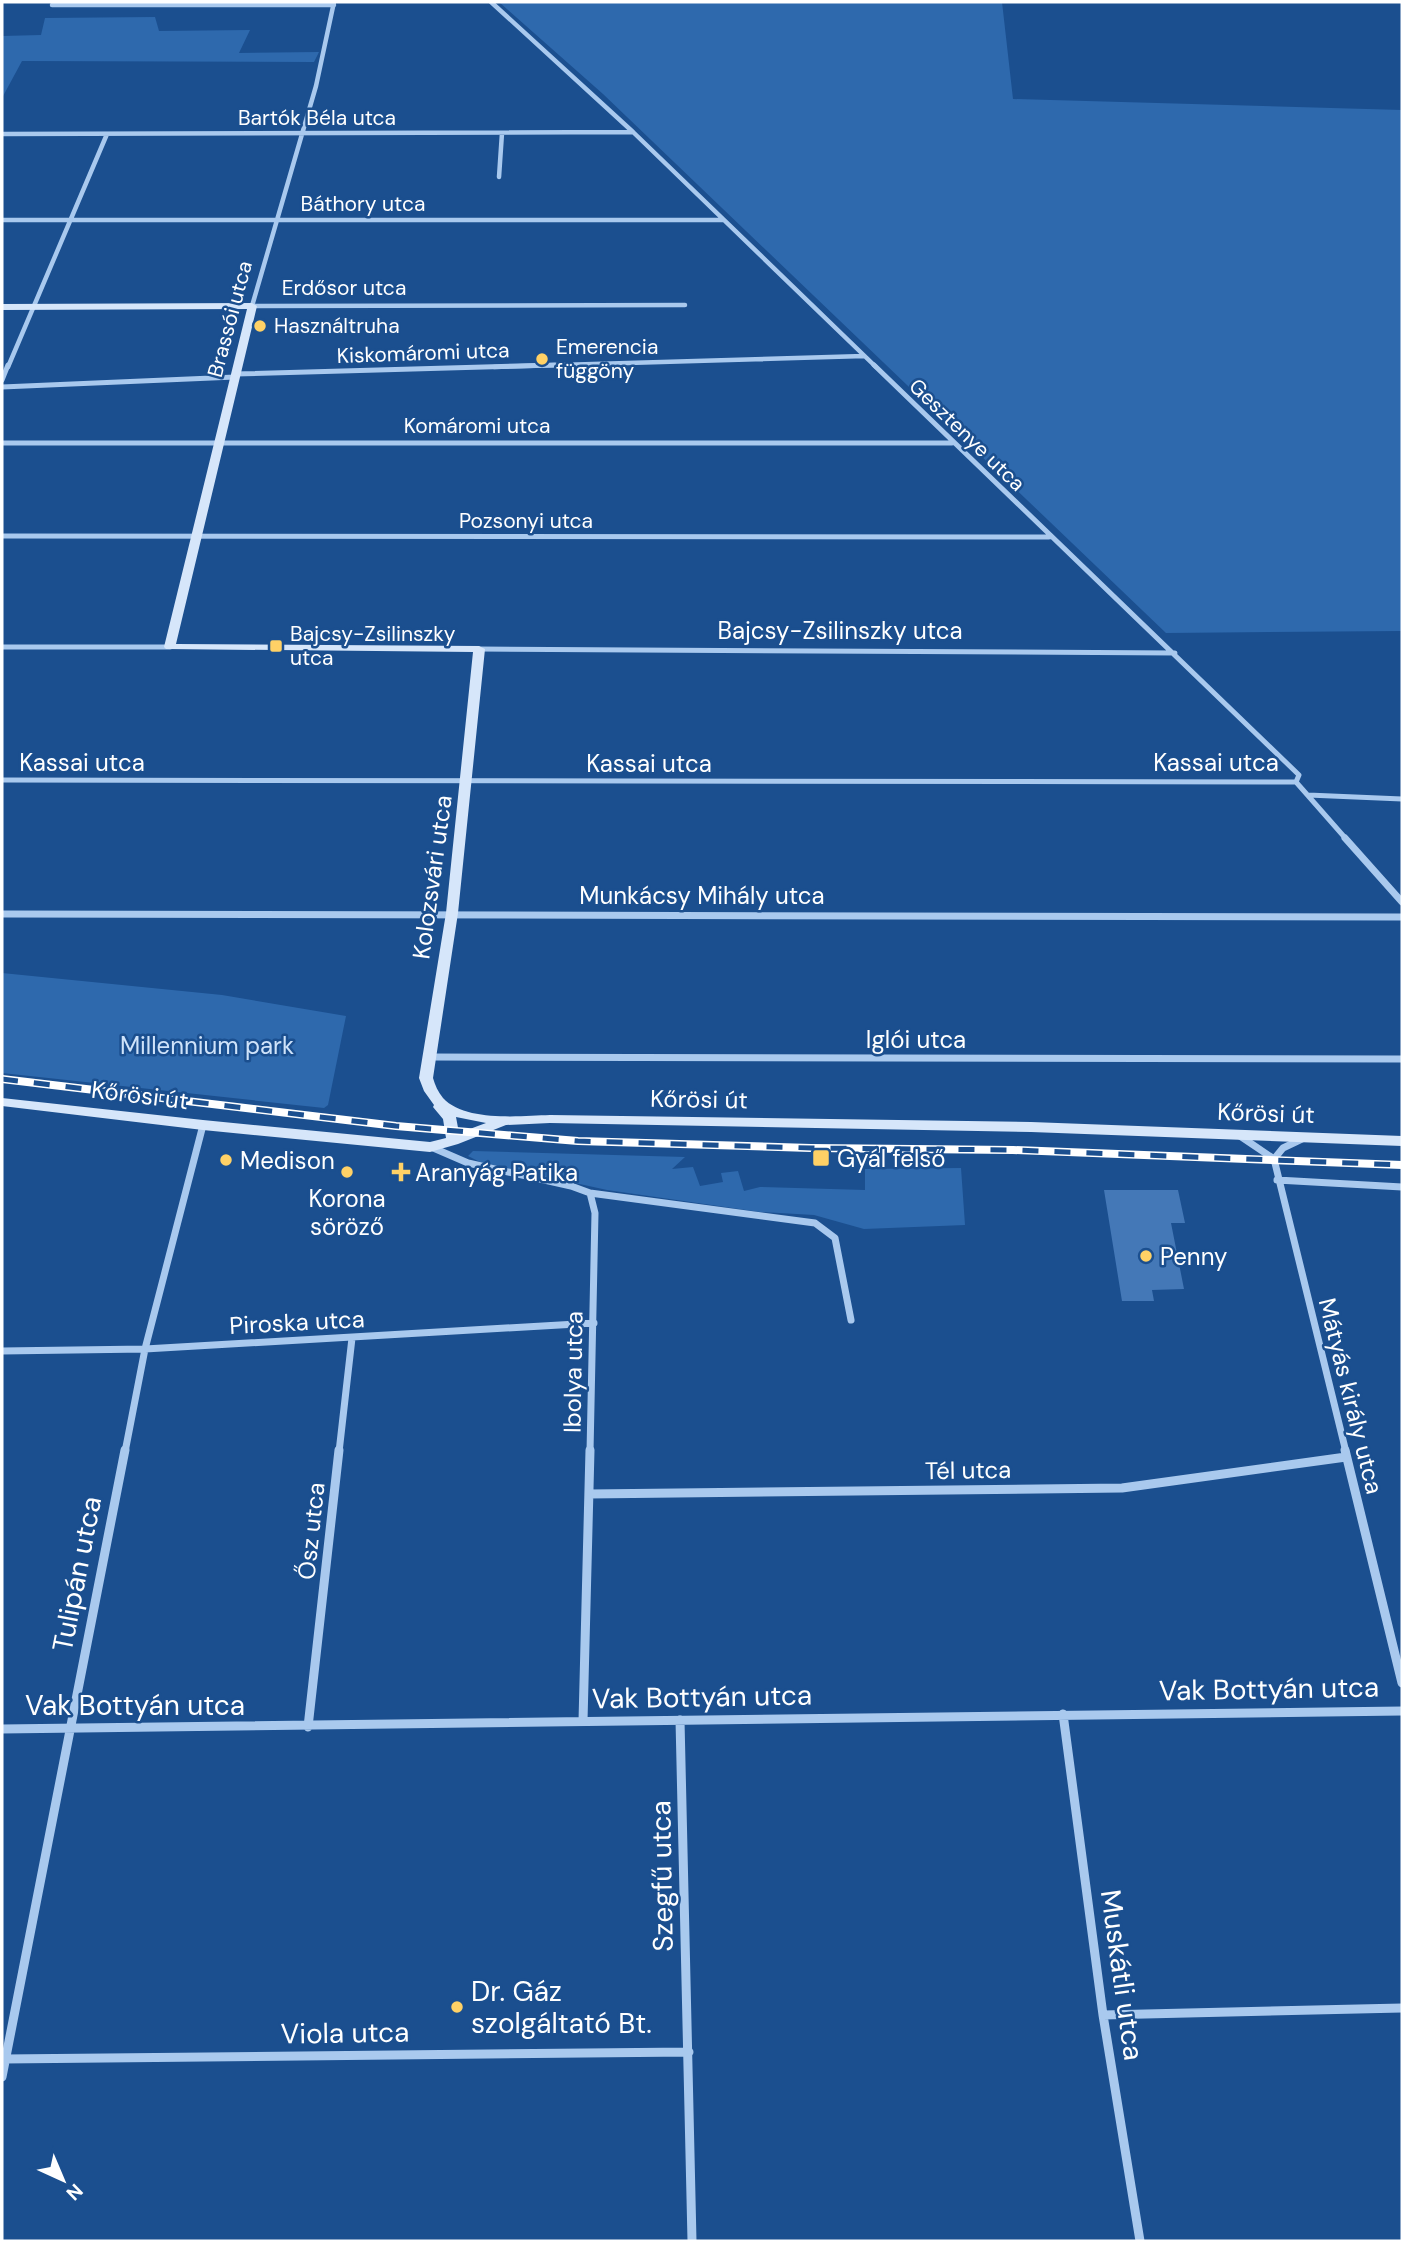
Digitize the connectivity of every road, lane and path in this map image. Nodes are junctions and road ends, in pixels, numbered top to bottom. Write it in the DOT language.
graph roads {
  1 [pos="491,2"];
  2 [pos="334,3"];
  3 [pos="52,5"];
  4 [pos="633,132"];
  5 [pos="302,133"];
  6 [pos="502,133"];
  7 [pos="2,134"];
  8 [pos="107,134"];
  9 [pos="499,177"];
  10 [pos="724,219"];
  11 [pos="2,220"];
  12 [pos="69,220"];
  13 [pos="276,220"];
  14 [pos="252,306"];
  15 [pos="685,306"];
  16 [pos="2,307"];
  17 [pos="31,307"];
  18 [pos="864,356"];
  19 [pos="235,375"];
  20 [pos="2,380"];
  21 [pos="2,387"];
  22 [pos="218,442"];
  23 [pos="2,443"];
  24 [pos="953,443"];
  25 [pos="2,536"];
  26 [pos="196,536"];
  27 [pos="1049,537"];
  28 [pos="2,647"];
  29 [pos="170,647"];
  30 [pos="479,649"];
  31 [pos="1175,653"];
  32 [pos="2,780"];
  33 [pos="1296,782"];
  34 [pos="467,783"];
  35 [pos="1308,795"];
  36 [pos="1402,799"];
  37 [pos="1402,902"];
  38 [pos="452,913"];
  39 [pos="2,914"];
  40 [pos="1402,917"];
  41 [pos="429,1057"];
  42 [pos="1402,1059"];
  43 [pos="2,1102"];
  44 [pos="439,1106"];
  45 [pos="504,1121"];
  46 [pos="203,1125"];
  47 [pos="1235,1134"];
  48 [pos="1305,1137"];
  49 [pos="453,1141"];
  50 [pos="1402,1141"];
  51 [pos="430,1147"];
  52 [pos="1274,1159"];
  53 [pos="1277,1180"];
  54 [pos="1402,1186"];
  55 [pos="590,1193"];
  56 [pos="850,1321"];
  57 [pos="594,1323"];
  58 [pos="352,1338"];
  59 [pos="145,1349"];
  60 [pos="2,1350"];
  61 [pos="1346,1457"];
  62 [pos="589,1494"];
  63 [pos="1402,1683"];
  64 [pos="1402,1711"];
  65 [pos="1063,1714"];
  66 [pos="680,1720"];
  67 [pos="583,1721"];
  68 [pos="309,1727"];
  69 [pos="69,1728"];
  70 [pos="2,1729"];
  71 [pos="1402,2008"];
  72 [pos="1103,2015"];
  73 [pos="689,2052"];
  74 [pos="4,2059"];
  75 [pos="2,2077"];
  76 [pos="692,2241"];
  77 [pos="1140,2241"];
  1 -- 4 [label="street, Gesztenye utca"];
  2 -- 3 [label="street"];
  2 -- 5 [label="street, Brassói utca"];
  4 -- 6 [label="street, Bartók Béla utca"];
  4 -- 10 [label="street, Gesztenye utca"];
  5 -- 6 [label="street, Bartók Béla utca"];
  5 -- 8 [label="street, Bartók Béla utca"];
  5 -- 13 [label="street, Brassói utca"];
  6 -- 9 [label="street"];
  7 -- 8 [label="street, Bartók Béla utca"];
  8 -- 12 [label="street"];
  10 -- 13 [label="street, Báthory utca"];
  10 -- 18 [label="street, Gesztenye utca"];
  11 -- 12 [label="street, Báthory utca"];
  12 -- 13 [label="street, Báthory utca"];
  12 -- 17 [label="street"];
  13 -- 14 [label="street, Brassói utca"];
  14 -- 15 [label="street, Erdősor utca"];
  14 -- 17 [label="street, Erdősor utca"];
  14 -- 19 [label="street, Brassói utca"];
  16 -- 17 [label="street, Erdősor utca"];
  17 -- 20 [label="street"];
  18 -- 19 [label="street, Kiskomáromi utca"];
  18 -- 24 [label="street, Gesztenye utca"];
  19 -- 21 [label="street, Kiskomáromi utca"];
  19 -- 22 [label="street, Brassói utca"];
  22 -- 23 [label="street, Komáromi utca"];
  22 -- 24 [label="street, Komáromi utca"];
  22 -- 26 [label="street, Brassói utca"];
  24 -- 27 [label="street, Gesztenye utca"];
  25 -- 26 [label="street, Pozsonyi utca"];
  26 -- 27 [label="street, Pozsonyi utca"];
  26 -- 29 [label="street, Brassói utca"];
  27 -- 31 [label="street, Gesztenye utca"];
  28 -- 29 [label="street, Bajcsy-Zsilinszky utca"];
  29 -- 30 [label="street, Bajcsy-Zsilinszky utca"];
  30 -- 31 [label="street, Bajcsy-Zsilinszky utca"];
  30 -- 34 [label="street, Kolozsvári utca"];
  31 -- 33 [label="street, Gesztenye utca"];
  32 -- 34 [label="street, Kassai utca"];
  33 -- 34 [label="street, Kassai utca"];
  33 -- 35 [label="street, Gesztenye utca"];
  34 -- 38 [label="street, Kolozsvári utca"];
  35 -- 36 [label="street"];
  35 -- 37 [label="street, Gesztenye utca"];
  38 -- 39 [label="street, Munkácsy Mihály utca"];
  38 -- 40 [label="street, Munkácsy Mihály utca"];
  38 -- 41 [label="street, Kolozsvári utca"];
  41 -- 42 [label="street, Iglói utca"];
  41 -- 44 [label="street, Kolozsvári utca"];
  43 -- 46 [label="street, Kőrösi út"];
  44 -- 45 [label="street"];
  44 -- 49 [label="street, Kolozsvári utca"];
  45 -- 47 [label="street, Kőrösi út"];
  45 -- 49 [label="street, Kőrösi út"];
  46 -- 51 [label="street, Kőrösi út"];
  46 -- 59 [label="street, Tulipán utca"];
  47 -- 48 [label="street, Kőrösi út"];
  47 -- 52 [label="street"];
  48 -- 50 [label="street, Kőrösi út"];
  48 -- 52 [label="street"];
  49 -- 51 [label="street, Kőrösi út"];
  51 -- 55 [label="street"];
  52 -- 53 [label="street, Mátyás király utca"];
  53 -- 54 [label="street"];
  53 -- 61 [label="street, Mátyás király utca"];
  55 -- 56 [label="street"];
  55 -- 57 [label="street, Ibolya utca"];
  57 -- 58 [label="street, Piroska utca"];
  57 -- 62 [label="street, Ibolya utca"];
  58 -- 59 [label="street, Piroska utca"];
  58 -- 68 [label="street, Ősz utca"];
  59 -- 60 [label="street, Piroska utca"];
  59 -- 69 [label="street, Tulipán utca"];
  61 -- 62 [label="street, Tél utca"];
  61 -- 63 [label="street, Mátyás király utca"];
  62 -- 67 [label="street, Ibolya utca"];
  64 -- 65 [label="street, Vak Bottyán utca"];
  65 -- 66 [label="street, Vak Bottyán utca"];
  65 -- 72 [label="street, Muskátli utca"];
  66 -- 67 [label="street, Vak Bottyán utca"];
  66 -- 73 [label="street, Szegfű utca"];
  67 -- 68 [label="street, Vak Bottyán utca"];
  68 -- 69 [label="street, Vak Bottyán utca"];
  69 -- 70 [label="street, Vak Bottyán utca"];
  69 -- 74 [label="street, Tulipán utca"];
  71 -- 72 [label="street"];
  72 -- 77 [label="street, Muskátli utca"];
  73 -- 74 [label="street, Viola utca"];
  73 -- 76 [label="street, Szegfű utca"];
  74 -- 75 [label="street, Tulipán utca"];
}
